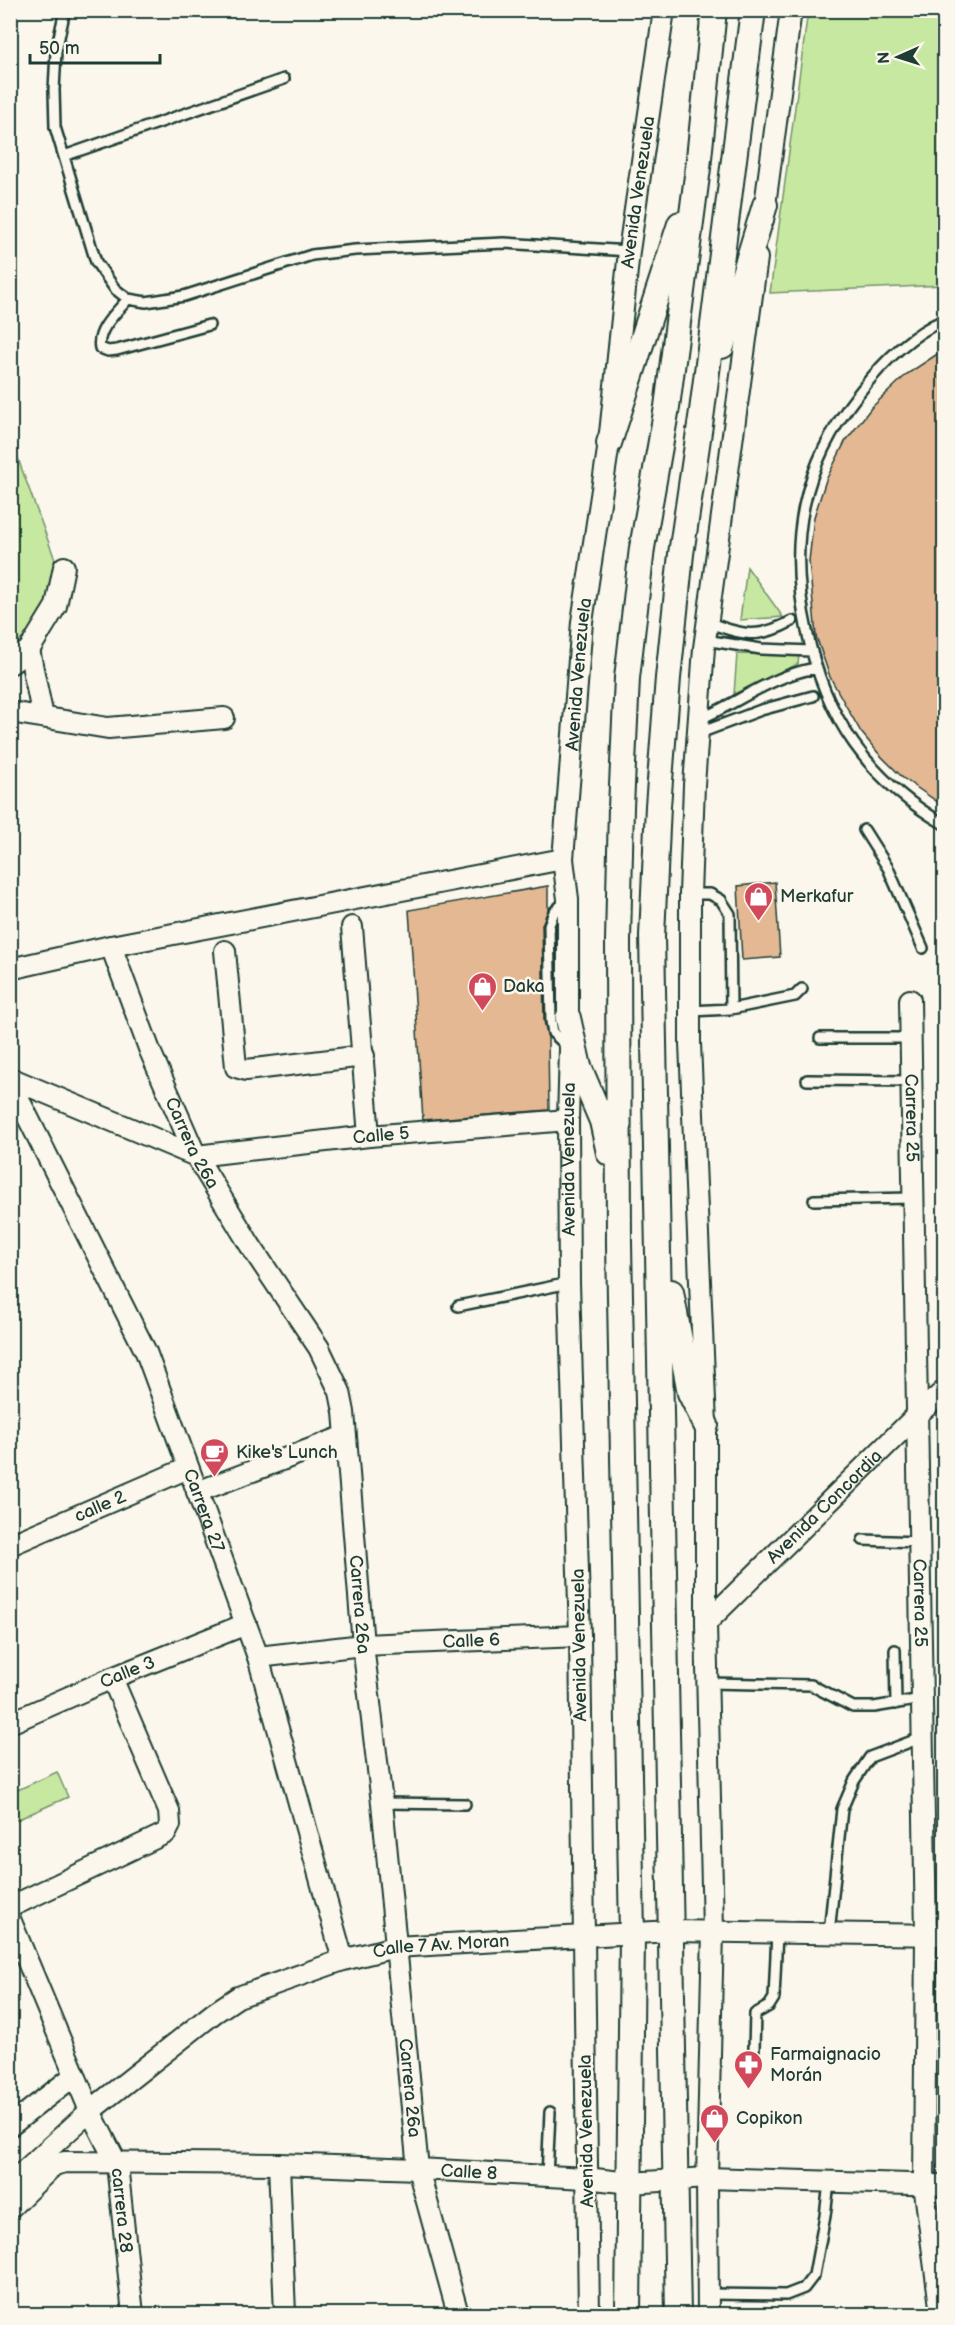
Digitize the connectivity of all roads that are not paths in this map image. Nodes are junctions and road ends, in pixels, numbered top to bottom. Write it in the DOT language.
graph roads {
  1 [pos="65,10"];
  2 [pos="664,10"];
  3 [pos="714,10"];
  4 [pos="753,10"];
  5 [pos="791,10"];
  6 [pos="284,79"];
  7 [pos="64,156"];
  8 [pos="698,168"];
  9 [pos="765,205"];
  10 [pos="629,251"];
  11 [pos="128,298"];
  12 [pos="945,320"];
  13 [pos="209,325"];
  14 [pos="702,411"];
  15 [pos="609,443"];
  16 [pos="64,567"];
  17 [pos="792,621"];
  18 [pos="706,631"];
  19 [pos="29,650"];
  20 [pos="811,651"];
  21 [pos="10,664"];
  22 [pos="816,668"];
  23 [pos="813,696"];
  24 [pos="10,712"];
  25 [pos="43,717"];
  26 [pos="224,718"];
  27 [pos="698,727"];
  28 [pos="945,824"];
  29 [pos="864,830"];
  30 [pos="563,859"];
  31 [pos="690,894"];
  32 [pos="568,899"];
  33 [pos="352,927"];
  34 [pos="111,946"];
  35 [pos="923,948"];
  36 [pos="225,951"];
  37 [pos="10,969"];
  38 [pos="802,989"];
  39 [pos="910,1000"];
  40 [pos="731,1009"];
  41 [pos="690,1011"];
  42 [pos="568,1018"];
  43 [pos="820,1038"];
  44 [pos="911,1038"];
  45 [pos="570,1049"];
  46 [pos="364,1056"];
  47 [pos="10,1080"];
  48 [pos="807,1080"];
  49 [pos="911,1081"];
  50 [pos="568,1120"];
  51 [pos="369,1136"];
  52 [pos="196,1156"];
  53 [pos="912,1198"];
  54 [pos="814,1200"];
  55 [pos="620,1204"];
  56 [pos="658,1234"];
  57 [pos="569,1283"];
  58 [pos="458,1306"];
  59 [pos="945,1391"];
  60 [pos="917,1415"];
  61 [pos="706,1425"];
  62 [pos="345,1436"];
  63 [pos="188,1468"];
  64 [pos="197,1492"];
  65 [pos="863,1540"];
  66 [pos="918,1542"];
  67 [pos="10,1545"];
  68 [pos="706,1623"];
  69 [pos="246,1624"];
  70 [pos="580,1636"];
  71 [pos="363,1645"];
  72 [pos="895,1650"];
  73 [pos="258,1657"];
  74 [pos="112,1678"];
  75 [pos="708,1683"];
  76 [pos="922,1699"];
  77 [pos="896,1704"];
  78 [pos="10,1723"];
  79 [pos="923,1737"];
  80 [pos="382,1803"];
  81 [pos="465,1803"];
  82 [pos="10,1907"];
  83 [pos="10,1919"];
  84 [pos="672,1931"];
  85 [pos="713,1931"];
  86 [pos="777,1933"];
  87 [pos="632,1935"];
  88 [pos="829,1935"];
  89 [pos="935,1935"];
  90 [pos="585,1936"];
  91 [pos="395,1947"];
  92 [pos="342,1960"];
  93 [pos="754,2049"];
  94 [pos="75,2075"];
  95 [pos="90,2111"];
  96 [pos="550,2112"];
  97 [pos="10,2126"];
  98 [pos="117,2164"];
  99 [pos="279,2164"];
  100 [pos="418,2169"];
  101 [pos="547,2177"];
  102 [pos="586,2178"];
  103 [pos="707,2178"];
  104 [pos="675,2181"];
  105 [pos="829,2182"];
  106 [pos="630,2183"];
  107 [pos="10,2184"];
  108 [pos="924,2184"];
  109 [pos="945,2185"];
  110 [pos="10,2208"];
  111 [pos="707,2294"];
  112 [pos="133,2314"];
  113 [pos="285,2314"];
  114 [pos="458,2314"];
  115 [pos="589,2314"];
  116 [pos="628,2314"];
  117 [pos="678,2314"];
  118 [pos="708,2314"];
  119 [pos="941,2314"];
  1 -- 7 [label="lane"];
  2 -- 10 [label="street, Avenida Venezuela"];
  3 -- 8 [label="street"];
  4 -- 14 [label="street"];
  5 -- 9 [label="street"];
  6 -- 7 [label="lane"];
  7 -- 11 [label="lane"];
  8 -- 15 [label="street"];
  8 -- 55 [label="street"];
  9 -- 14 [label="street"];
  9 -- 18 [label="street"];
  10 -- 11 [label="lane"];
  10 -- 15 [label="street, Avenida Venezuela"];
  11 -- 13 [label="lane"];
  12 -- 20 [label="lane"];
  14 -- 56 [label="street"];
  15 -- 30 [label="street, Avenida Venezuela"];
  16 -- 19 [label="street"];
  17 -- 18 [label="lane"];
  18 -- 20 [label="lane"];
  18 -- 27 [label="street"];
  19 -- 21 [label="street"];
  19 -- 25 [label="street"];
  20 -- 22 [label="lane"];
  22 -- 27 [label="lane"];
  22 -- 28 [label="lane"];
  23 -- 27 [label="lane"];
  24 -- 25 [label="street"];
  25 -- 26 [label="street"];
  27 -- 31 [label="street"];
  29 -- 35 [label="lane"];
  30 -- 32 [label="street, Avenida Venezuela"];
  30 -- 34 [label="street"];
  31 -- 40 [label="lane"];
  31 -- 41 [label="street"];
  32 -- 42 [label="street, Avenida Venezuela"];
  32 -- 45 [label="lane"];
  33 -- 46 [label="street"];
  34 -- 37 [label="street"];
  34 -- 52 [label="street, Carrera 26a"];
  36 -- 46 [label="street"];
  38 -- 40 [label="lane"];
  39 -- 44 [label="street, Carrera 25"];
  40 -- 41 [label="lane"];
  41 -- 61 [label="street"];
  42 -- 45 [label="street, Avenida Venezuela"];
  42 -- 55 [label="street"];
  43 -- 44 [label="lane"];
  44 -- 49 [label="street, Carrera 25"];
  45 -- 50 [label="street, Avenida Venezuela"];
  46 -- 51 [label="street"];
  47 -- 52 [label="street"];
  47 -- 63 [label="street, Carrera 27"];
  48 -- 49 [label="lane"];
  49 -- 53 [label="street, Carrera 25"];
  50 -- 51 [label="street, Calle 5"];
  50 -- 57 [label="street, Avenida Venezuela"];
  51 -- 52 [label="street, Calle 5"];
  52 -- 62 [label="street, Carrera 26a"];
  53 -- 54 [label="lane"];
  53 -- 60 [label="street, Carrera 25"];
  55 -- 87 [label="street"];
  56 -- 61 [label="street"];
  56 -- 84 [label="street"];
  57 -- 58 [label="lane"];
  57 -- 70 [label="street, Avenida Venezuela"];
  59 -- 60 [label="street, Avenida Concordia"];
  60 -- 66 [label="street, Carrera 25"];
  60 -- 68 [label="street, Avenida Concordia"];
  61 -- 68 [label="street"];
  62 -- 64 [label="street"];
  62 -- 71 [label="street, Carrera 26a"];
  63 -- 64 [label="street, Carrera 27"];
  63 -- 67 [label="street, calle 2"];
  64 -- 69 [label="street, Carrera 27"];
  65 -- 66 [label="lane"];
  66 -- 76 [label="street, Carrera 25"];
  68 -- 75 [label="street"];
  69 -- 73 [label="street, Carrera 27"];
  69 -- 74 [label="street, Calle 3"];
  70 -- 71 [label="street, Calle 6"];
  70 -- 90 [label="street, Avenida Venezuela"];
  71 -- 73 [label="street, Calle 6"];
  71 -- 80 [label="street, Carrera 26a"];
  72 -- 77 [label="lane"];
  73 -- 92 [label="street, Carrera 27"];
  74 -- 78 [label="street, Calle 3"];
  74 -- 82 [label="street"];
  75 -- 77 [label="lane"];
  75 -- 85 [label="street"];
  76 -- 77 [label="lane"];
  76 -- 79 [label="street, Carrera 25"];
  79 -- 88 [label="lane"];
  79 -- 89 [label="street, Carrera 25"];
  80 -- 81 [label="lane"];
  80 -- 91 [label="street, Carrera 26a"];
  83 -- 94 [label="street, carrera 28"];
  84 -- 85 [label="street, Calle 7 Av. Moran"];
  84 -- 87 [label="street, Calle 7 Av. Moran"];
  84 -- 104 [label="street"];
  85 -- 86 [label="street, Calle 7 Av. Moran"];
  85 -- 103 [label="street"];
  86 -- 88 [label="street, Calle 7 Av. Moran"];
  86 -- 93 [label="lane"];
  87 -- 90 [label="street, Calle 7 Av. Moran"];
  87 -- 106 [label="street"];
  88 -- 89 [label="street, Calle 7 Av. Moran"];
  89 -- 108 [label="street, Carrera 25"];
  90 -- 91 [label="street, Calle 7 Av. Moran"];
  90 -- 102 [label="street, Avenida Venezuela"];
  91 -- 92 [label="street, Calle 7 Av. Moran"];
  91 -- 100 [label="street, Carrera 26a"];
  92 -- 95 [label="street, Calle 7 Av. Moran"];
  94 -- 95 [label="street, carrera 28"];
  94 -- 97 [label="street"];
  95 -- 98 [label="street, carrera 28"];
  95 -- 107 [label="street, Calle 7 Av. Moran"];
  96 -- 101 [label="lane"];
  98 -- 99 [label="street, Calle 8"];
  98 -- 110 [label="street, Calle 8"];
  98 -- 112 [label="street, carrera 28"];
  99 -- 100 [label="street, Calle 8"];
  99 -- 113 [label="street"];
  100 -- 101 [label="street, Calle 8"];
  100 -- 114 [label="street, Carrera 26a"];
  101 -- 102 [label="street, Calle 8"];
  102 -- 106 [label="street, Calle 8"];
  102 -- 115 [label="street, Avenida Venezuela"];
  103 -- 104 [label="street, Calle 8"];
  103 -- 105 [label="street, Calle 8"];
  103 -- 111 [label="street"];
  104 -- 106 [label="street, Calle 8"];
  104 -- 117 [label="street"];
  105 -- 108 [label="street, Calle 8"];
  105 -- 111 [label="lane"];
  106 -- 116 [label="street"];
  108 -- 109 [label="street, Calle 8"];
  108 -- 119 [label="street, Carrera 25"];
  111 -- 118 [label="street"];
}
